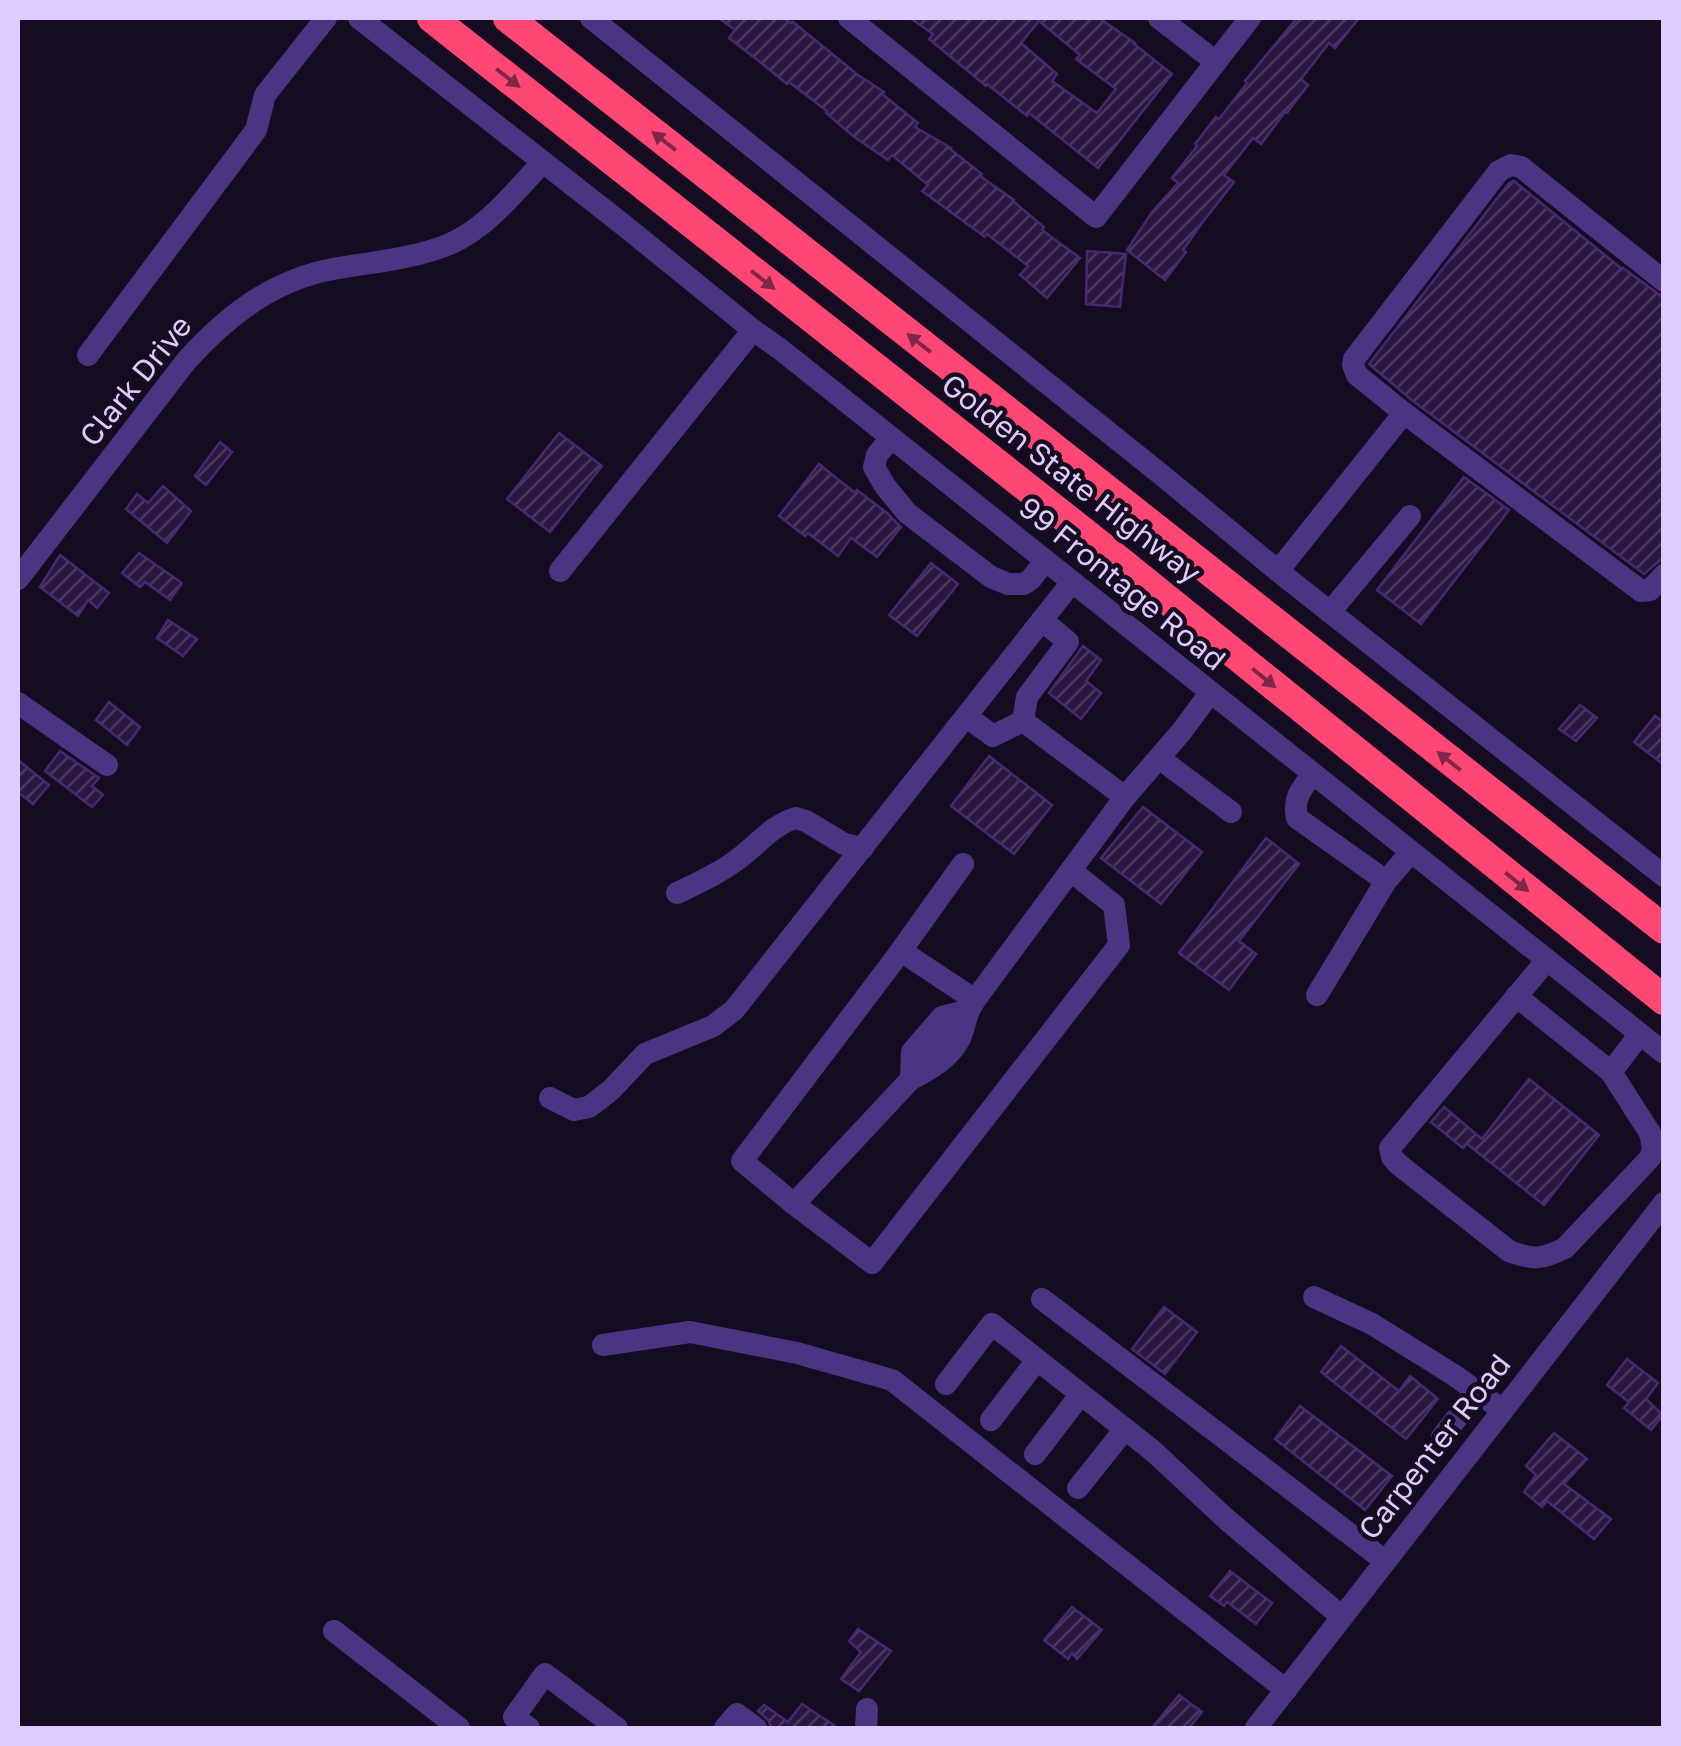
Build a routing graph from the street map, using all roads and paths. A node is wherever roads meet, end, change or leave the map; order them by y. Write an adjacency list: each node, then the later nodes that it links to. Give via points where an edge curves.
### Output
1 (326, 18): 13 (street, via 264,95 256,130)
2 (359, 18): 10 (street, 99 Frontage Road)
3 (432, 18): 46 (highway, Golden State Highway, one-way to 46)
4 (508, 18): 41 (highway, Golden State Highway, one-way to 4)
5 (590, 18): 19 (street)
6 (849, 18): 9 (street, via 1096,216)
7 (1159, 18): 9 (street)
8 (1250, 18): 9 (street)
9 (1216, 62)
10 (544, 162): 12 (street, 99 Frontage Road); 21 (street, Clark Drive, via 454,242 307,275 248,303 187,360)
11 (1664, 281): 14 (street, via 1521,166 1499,170 1354,360 1357,375)
12 (753, 330): 15 (street, 99 Frontage Road); 18 (street)
13 (88, 355)
14 (1404, 413): 19 (street); 20 (street, via 1641,592)
15 (891, 438): 17 (street, 99 Frontage Road); 17 (street, via 874,467 908,512 1008,584 1024,584)
16 (1410, 516): 23 (street)
17 (1045, 560): 22 (street, 99 Frontage Road)
18 (560, 571)
19 (1278, 571): 23 (street)
20 (1664, 575)
21 (18, 579)
22 (1072, 582): 24 (street); 25 (street, 99 Frontage Road)
23 (1330, 612): 38 (street)
24 (1042, 620): 27 (street); 28 (street, via 1068,642 1026,697)
25 (1210, 693): 29 (street); 31 (street, 99 Frontage Road)
26 (18, 703): 30 (street)
27 (967, 716): 28 (street, via 993,736); 34 (street)
28 (1023, 721): 32 (street)
29 (1159, 758): 32 (street); 33 (street)
30 (107, 766)
31 (1314, 774): 35 (street, 99 Frontage Road); 39 (street, via 1298,793 1297,818)
32 (1125, 798): 37 (street)
33 (1231, 812)
34 (863, 848): 40 (street, via 796,818); 52 (street, via 734,1010 646,1054 589,1106 574,1110)
35 (1411, 852): 39 (street); 43 (street, 99 Frontage Road)
36 (962, 864): 42 (street)
37 (1071, 871): 47 (street); 54 (street, via 1114,905 1119,946 872,1263)
38 (1662, 871)
39 (1386, 881): 44 (street)
40 (677, 893)
41 (1664, 929)
42 (900, 952): 47 (street); 54 (street, via 742,1161)
43 (1547, 960): 45 (street); 48 (street, 99 Frontage Road)
44 (1317, 995)
45 (1516, 996): 50 (street); 50 (street, via 1390,1148 1398,1164 1508,1251 1530,1259 1564,1248 1650,1158 1650,1133)
46 (1664, 1000)
47 (970, 1006): 51 (street, via 960,1038 937,1066); 51 (street, via 942,1017 912,1052)
48 (1640, 1034): 49 (street, 99 Frontage Road); 50 (street)
49 (1664, 1053)
50 (1611, 1072)
51 (911, 1079): 54 (street)
52 (550, 1098)
53 (1664, 1203): 62 (street, Carpenter Road)
54 (794, 1204)
55 (1314, 1298): 60 (street, via 1372,1324)
56 (1042, 1299): 68 (street)
57 (603, 1345): 71 (street, via 690,1332 892,1380)
58 (1038, 1360): 59 (street, via 992,1324); 61 (street); 63 (street)
59 (946, 1384)
60 (1476, 1392): 62 (street); 65 (street)
61 (1081, 1394): 64 (street); 66 (street)
62 (1502, 1410): 68 (street, Carpenter Road)
63 (991, 1420)
64 (1125, 1428): 67 (street); 69 (street)
65 (1442, 1437)
66 (1036, 1454)
67 (1078, 1488)
68 (1385, 1561): 69 (street, Carpenter Road)
69 (1342, 1617): 71 (street, Carpenter Road)
70 (334, 1631): 72 (street)
71 (1286, 1690): 77 (street, Carpenter Road)
72 (459, 1728)
73 (529, 1728): 74 (street, via 514,1717 546,1674)
74 (617, 1728)
75 (725, 1728): 76 (street, via 737,1714)
76 (756, 1728)
77 (1256, 1728)

